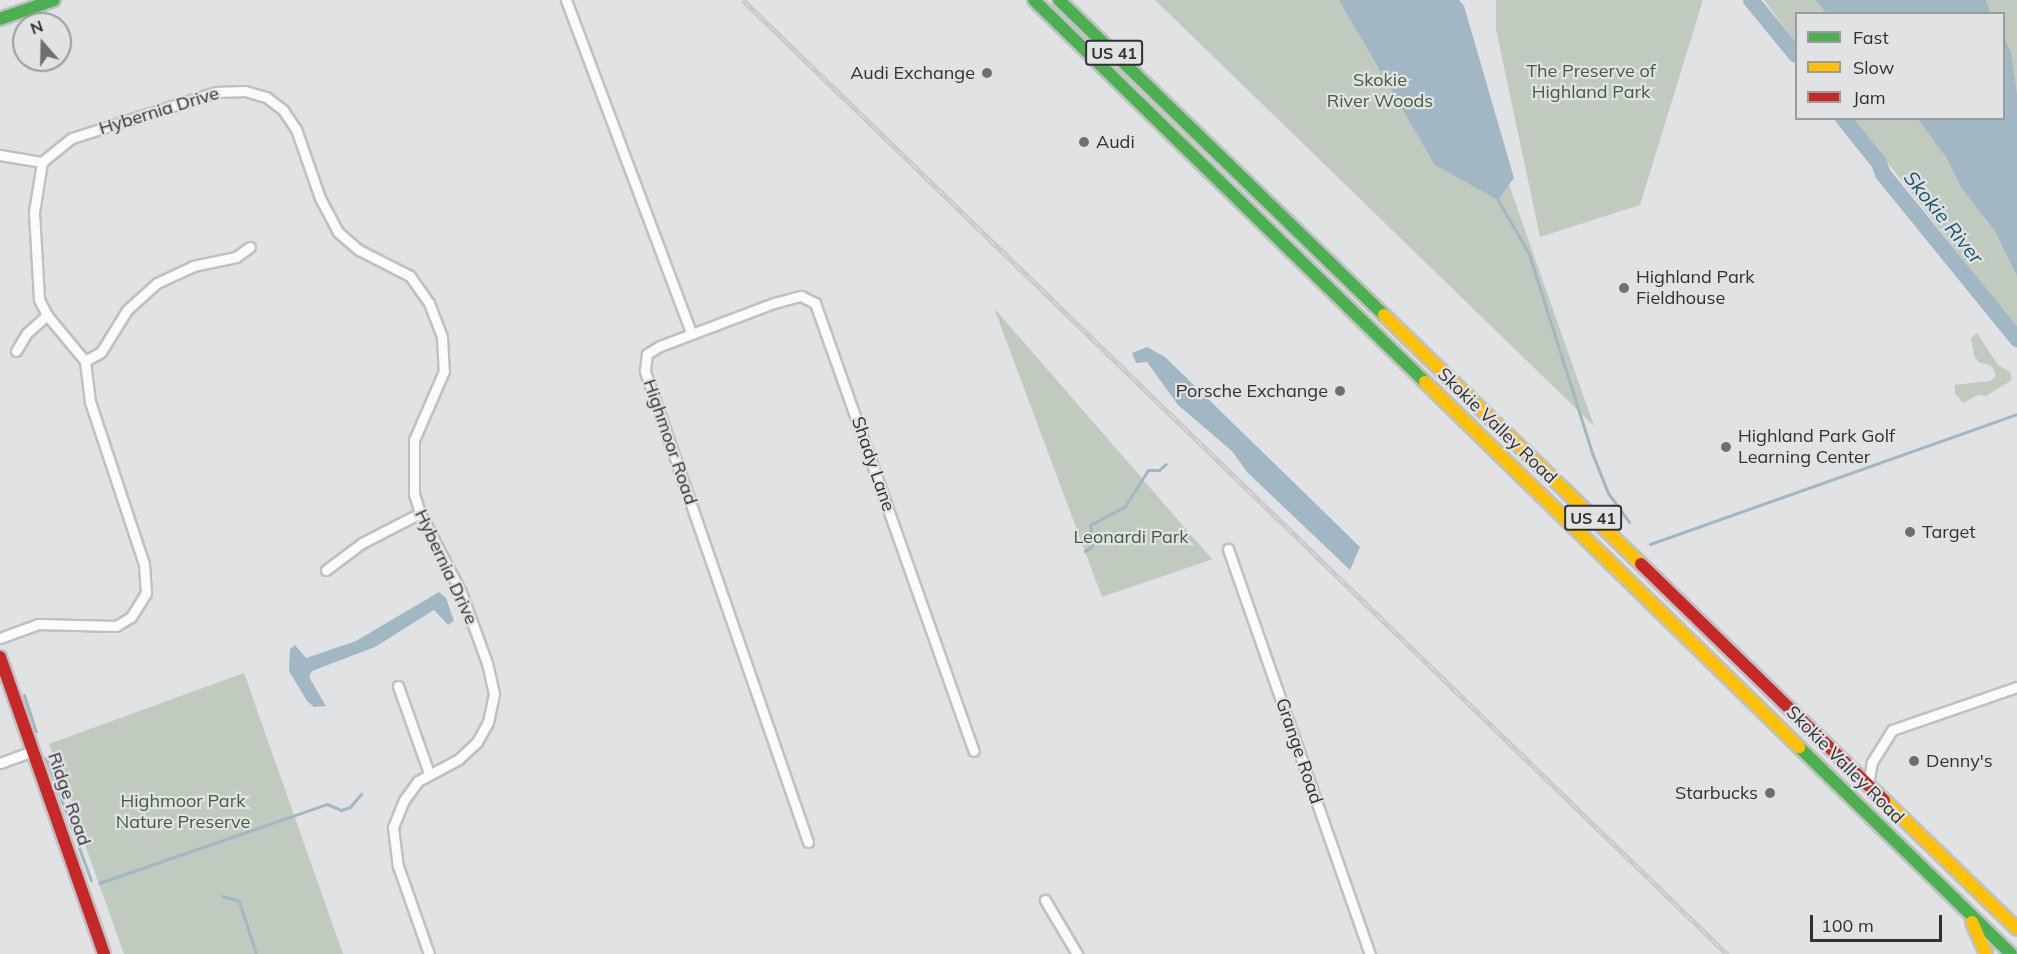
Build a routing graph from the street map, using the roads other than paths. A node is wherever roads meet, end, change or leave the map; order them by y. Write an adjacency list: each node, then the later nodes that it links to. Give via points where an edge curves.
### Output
1 (54, 0): 6 (main road)
2 (566, 0): 12 (street)
3 (1034, 0): 29 (main road, Skokie Valley Road / US 41)
4 (1059, 0): 7 (main road, Skokie Valley Road / US 41)
5 (1074, 0): 7 (main road)
6 (0, 19)
7 (1168, 106): 26 (main road, Skokie Valley Road / US 41)
8 (0, 155): 9 (street)
9 (42, 162): 11 (street, via 35,190 36,284); 15 (street, Hybernia Drive, via 62,144 106,127 233,90 266,97 290,119 320,198 338,232 359,250 388,261 410,276 429,303 442,337 444,371 414,440 412,473)
10 (250, 247): 14 (street, via 236,257 193,266 157,283 128,310 101,352)
11 (47, 315): 13 (street, via 27,333); 14 (street)
12 (690, 333): 23 (street, Shady Lane, via 801,296 815,303); 27 (street, Highmoor Road, via 647,354 645,370)
13 (16, 351)
14 (85, 361): 18 (street, via 90,402 144,564 146,593 130,617 116,626 38,624)
15 (420, 513): 17 (street, via 362,543); 25 (street, Hybernia Drive, via 455,576 491,677 492,711 484,732 468,752)
16 (1228, 549): 34 (street, Grange Road)
17 (326, 570)
18 (0, 638)
19 (0, 657): 22 (main road, Ridge Road)
20 (398, 686): 25 (street)
21 (2017, 687): 26 (street, via 1892,730 1872,762)
22 (33, 751): 24 (street); 31 (main road, Ridge Road)
23 (974, 751)
24 (0, 763)
25 (429, 773): 32 (street, Hybernia Drive, via 404,800 393,839 398,866)
26 (1868, 784): 30 (main road, Skokie Valley Road / US 41)
27 (808, 842)
28 (1045, 900): 33 (street)
29 (1966, 910): 35 (main road); 36 (main road, Skokie Valley Road / US 41)
30 (2017, 929)
31 (104, 954)
32 (429, 954)
33 (1077, 954)
34 (1370, 954)
35 (1986, 954)
36 (2011, 954)

